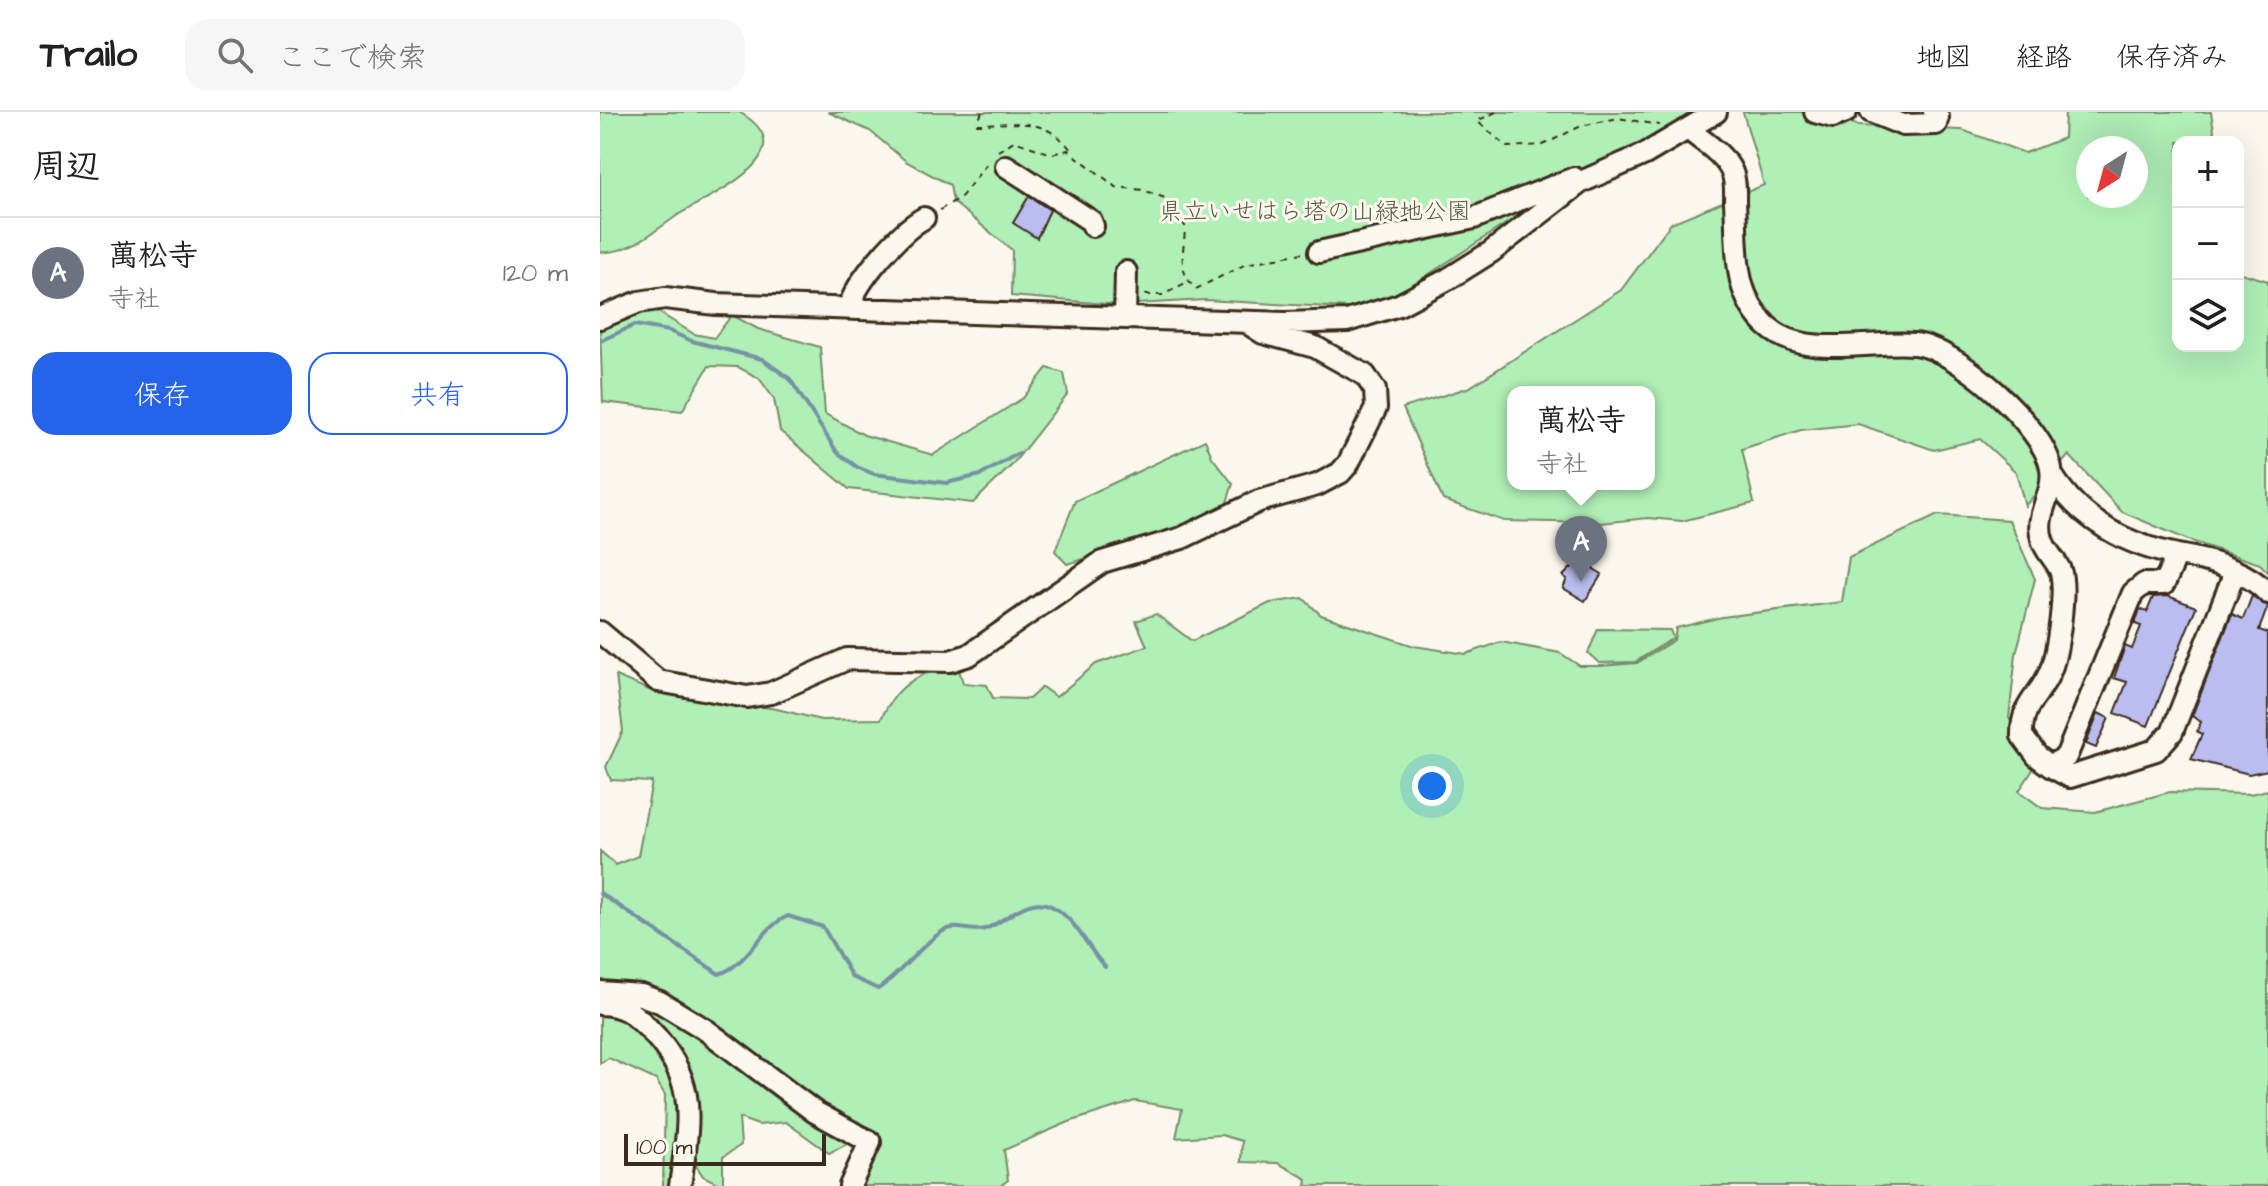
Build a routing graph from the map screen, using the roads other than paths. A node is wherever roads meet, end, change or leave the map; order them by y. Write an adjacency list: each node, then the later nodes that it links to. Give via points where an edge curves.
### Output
1 (1716, 112): 6 (street)
2 (1815, 112): 3 (street, via 1833,117)
3 (1846, 112)
4 (1871, 112): 5 (street, via 1912,126 1936,124)
5 (1934, 112)
6 (1689, 130): 8 (street); 17 (street, via 1731,170 1738,275 1753,312 1770,329 1791,340 1821,345 1934,346 2016,409)
7 (1006, 166): 10 (street)
8 (1581, 182): 11 (street, via 1572,177 1474,218); 16 (street, via 1491,252 1399,305 1347,321)
9 (924, 218): 13 (street, via 853,293)
10 (1093, 226)
11 (1319, 252)
12 (1126, 272): 14 (street)
13 (849, 308): 14 (street); 15 (street, via 665,298)
14 (1125, 317): 16 (street)
15 (600, 318)
16 (1246, 320): 21 (street, via 1257,331 1315,347 1365,375 1375,390 1376,408 1348,464 1317,485 1259,501 1182,538 1102,562 969,655 950,661 847,659 771,693 747,697 658,681)
17 (2052, 475): 18 (street, via 2067,500 2111,534); 22 (street, via 2038,518 2042,539 2060,570 2062,596 2052,666 2025,708 2022,736 2037,756)
18 (2177, 555): 19 (street); 22 (street, via 2164,584 2144,584 2133,593)
19 (2235, 572): 20 (street); 22 (street, via 2172,732 2156,750 2070,777)
20 (2268, 593)
21 (600, 632)
22 (2058, 762)
23 (600, 992): 26 (street, via 660,1002 815,1112 870,1142)
24 (600, 1004): 25 (street, via 618,1005 634,1014 672,1055 685,1081 690,1110)
25 (680, 1186)
26 (850, 1186)

